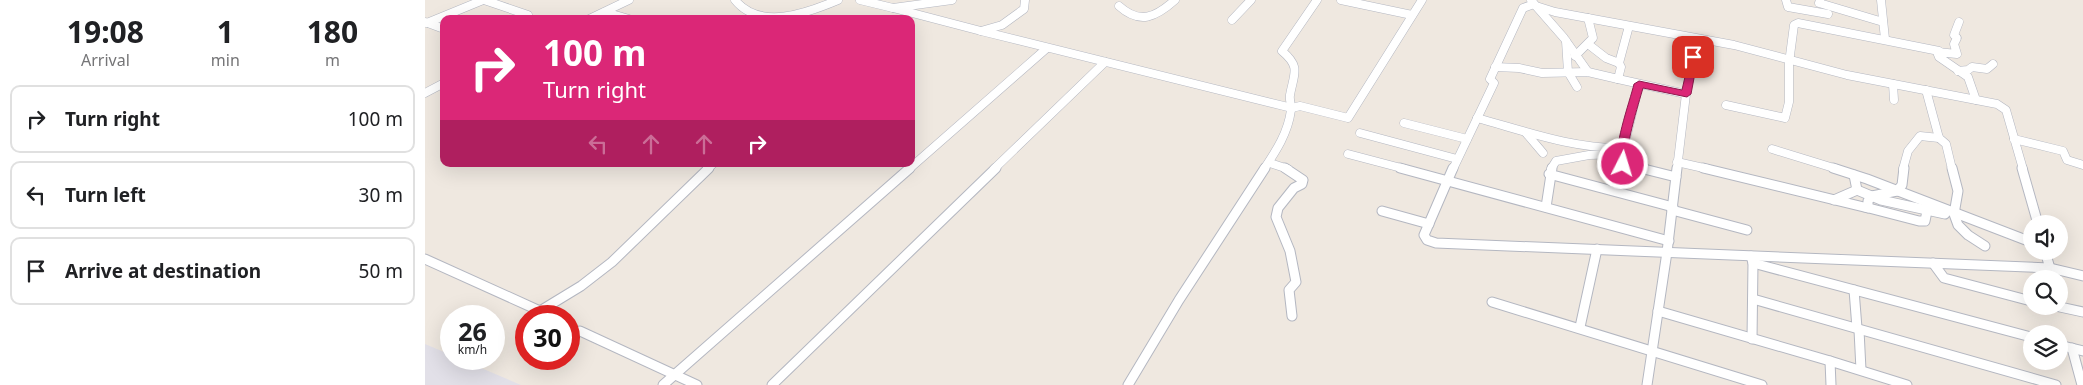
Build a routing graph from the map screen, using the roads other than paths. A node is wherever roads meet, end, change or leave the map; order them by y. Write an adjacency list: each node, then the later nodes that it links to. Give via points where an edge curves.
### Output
1 (483, 0): 23 (street); 24 (street)
2 (629, 0): 19 (street)
3 (735, 0): 27 (street, via 743,10)
4 (838, 0): 28 (street)
5 (859, 0): 18 (street)
6 (951, 0): 18 (street)
7 (1025, 0): 38 (street, via 1017,16 1002,25)
8 (1175, 0): 17 (street, via 1157,15 1149,17 1127,13)
9 (1251, 0): 32 (street)
10 (1317, 0): 65 (street, via 1282,51 1295,66 1289,99)
11 (1341, 0): 29 (street)
12 (1422, 0): 29 (street)
13 (1786, 0): 22 (street, via 1788,7)
14 (1820, 0): 34 (street)
15 (1881, 0): 34 (street)
16 (1534, 3): 20 (street, via 1523,8); 21 (street); 31 (street)
17 (1119, 6)
18 (893, 8): 38 (street)
19 (605, 12): 25 (street); 26 (street)
20 (1521, 13): 21 (street); 50 (street)
21 (1542, 13): 41 (street)
22 (1828, 14)
23 (444, 15)
24 (528, 15)
25 (598, 15)
26 (615, 15)
27 (755, 15)
28 (800, 15)
29 (1412, 15): 65 (street, via 1348,118 1301,106)
30 (440, 17): 33 (street)
31 (1588, 18): 36 (street); 42 (street, via 1593,28 1593,38)
32 (1232, 20)
33 (426, 22): 37 (street)
34 (1883, 22): 40 (street)
35 (1959, 22): 44 (street, via 1954,35 1957,54)
36 (1629, 26): 39 (street); 48 (street)
37 (440, 27)
38 (981, 31): 43 (street)
39 (1696, 39): 46 (street, via 1776,55 1778,60); 61 (street)
40 (1885, 39): 44 (street); 46 (street, via 1798,23 1794,25)
41 (1565, 41): 45 (street); 52 (street)
42 (1588, 44): 45 (street); 48 (street, via 1606,58)
43 (1047, 48): 47 (street); 80 (street)
44 (1939, 51): 51 (street, via 1939,57)
45 (1575, 56): 53 (street)
46 (1790, 61): 56 (street); 64 (street, via 1789,102 1785,118)
47 (1105, 62): 65 (street); 135 (street)
48 (1619, 63): 54 (street)
49 (1993, 64): 51 (street, via 1987,69 1972,67)
50 (1495, 67): 52 (street, via 1542,73); 66 (street, via 1489,79 1494,83)
51 (1957, 71): 63 (street, via 1969,77)
52 (1568, 72): 53 (street); 58 (street)
53 (1588, 72): 54 (street)
54 (1618, 79): 55 (street)
55 (1639, 84): 61 (street); 74 (street)
56 (1893, 84): 59 (street); 62 (street)
57 (440, 85): 60 (street)
58 (1577, 87)
59 (1926, 90): 63 (street); 70 (street)
60 (425, 93)
61 (1687, 94): 78 (street)
62 (1894, 100)
63 (1976, 100): 72 (street, via 1997,104 2006,110)
64 (1726, 105)
65 (1292, 108): 79 (street, via 1283,140)
66 (1477, 118): 68 (street); 71 (street)
67 (1404, 122): 71 (street)
68 (1524, 131): 74 (street); 75 (street)
69 (1360, 133): 77 (street)
70 (1939, 138): 89 (street, via 1919,136 1908,151 1902,185); 97 (street, via 1946,144 1958,191)
71 (1467, 139): 77 (street)
72 (2014, 139): 81 (street, via 2063,151 2067,160); 98 (street)
73 (1772, 149): 85 (street)
74 (1622, 151): 84 (street, via 1556,162); 86 (street, via 1623,164)
75 (1543, 153)
76 (1348, 154): 87 (street)
77 (1457, 159): 87 (street)
78 (1677, 162): 86 (street); 91 (street)
79 (1269, 163): 119 (street, via 1287,169 1303,180 1278,208 1276,217 1290,251 1296,282 1289,290); 136 (street, via 1179,300)
80 (915, 164)
81 (2083, 165)
82 (710, 167): 106 (street, via 612,262 540,312)
83 (912, 167): 131 (street)
84 (1549, 174): 92 (street, via 1549,196); 94 (street)
85 (1854, 175): 88 (street); 89 (street)
86 (1676, 177): 94 (street)
87 (1447, 180): 92 (street); 99 (street)
88 (1857, 190): 90 (street); 91 (street)
89 (1897, 190): 90 (street); 97 (street)
90 (1872, 196): 93 (street, via 1868,208); 96 (street)
91 (1834, 200): 93 (street)
92 (1545, 207): 102 (street)
93 (1865, 207): 96 (street, via 1919,221 1925,221)
94 (1672, 209): 100 (street); 102 (street)
95 (1382, 211): 99 (street)
96 (1927, 211): 97 (street)
97 (1954, 214): 101 (street); 103 (street, via 1958,225)
98 (2035, 215)
99 (1429, 224): 104 (street, via 1424,235 1436,243)
100 (1747, 230)
101 (2023, 239)
102 (1669, 241): 105 (street)
103 (1985, 246)
104 (1597, 249): 105 (street); 120 (street)
105 (1667, 252): 107 (street); 117 (street)
106 (425, 259)
107 (1752, 259): 109 (street); 112 (street); 113 (street)
108 (2048, 260): 110 (street)
109 (1933, 263): 110 (street); 114 (street, via 1944,278)
110 (2050, 268): 111 (street)
111 (2083, 276)
112 (1854, 290): 121 (street); 123 (street)
113 (1753, 299): 121 (street); 124 (street)
114 (2023, 299)
115 (1492, 302): 120 (street)
116 (2068, 308): 118 (street)
117 (1658, 311): 124 (street); 127 (street)
118 (2083, 312)
119 (1292, 316)
120 (1580, 327): 127 (street)
121 (1858, 329): 130 (street); 140 (street)
122 (580, 331): 131 (street)
123 (2023, 335)
124 (1752, 340): 129 (street)
125 (2068, 347): 126 (street)
126 (2071, 348): 128 (street); 141 (street)
127 (1652, 351): 137 (street); 138 (street)
128 (2083, 351)
129 (1830, 361): 130 (street); 139 (street)
130 (1861, 370): 132 (street)
131 (675, 375): 133 (street); 134 (street)
132 (1902, 384)
133 (663, 385)
134 (697, 385)
135 (772, 385)
136 (1128, 385)
137 (1647, 385)
138 (1762, 385)
139 (1831, 385)
140 (2056, 385)
141 (2082, 385)

